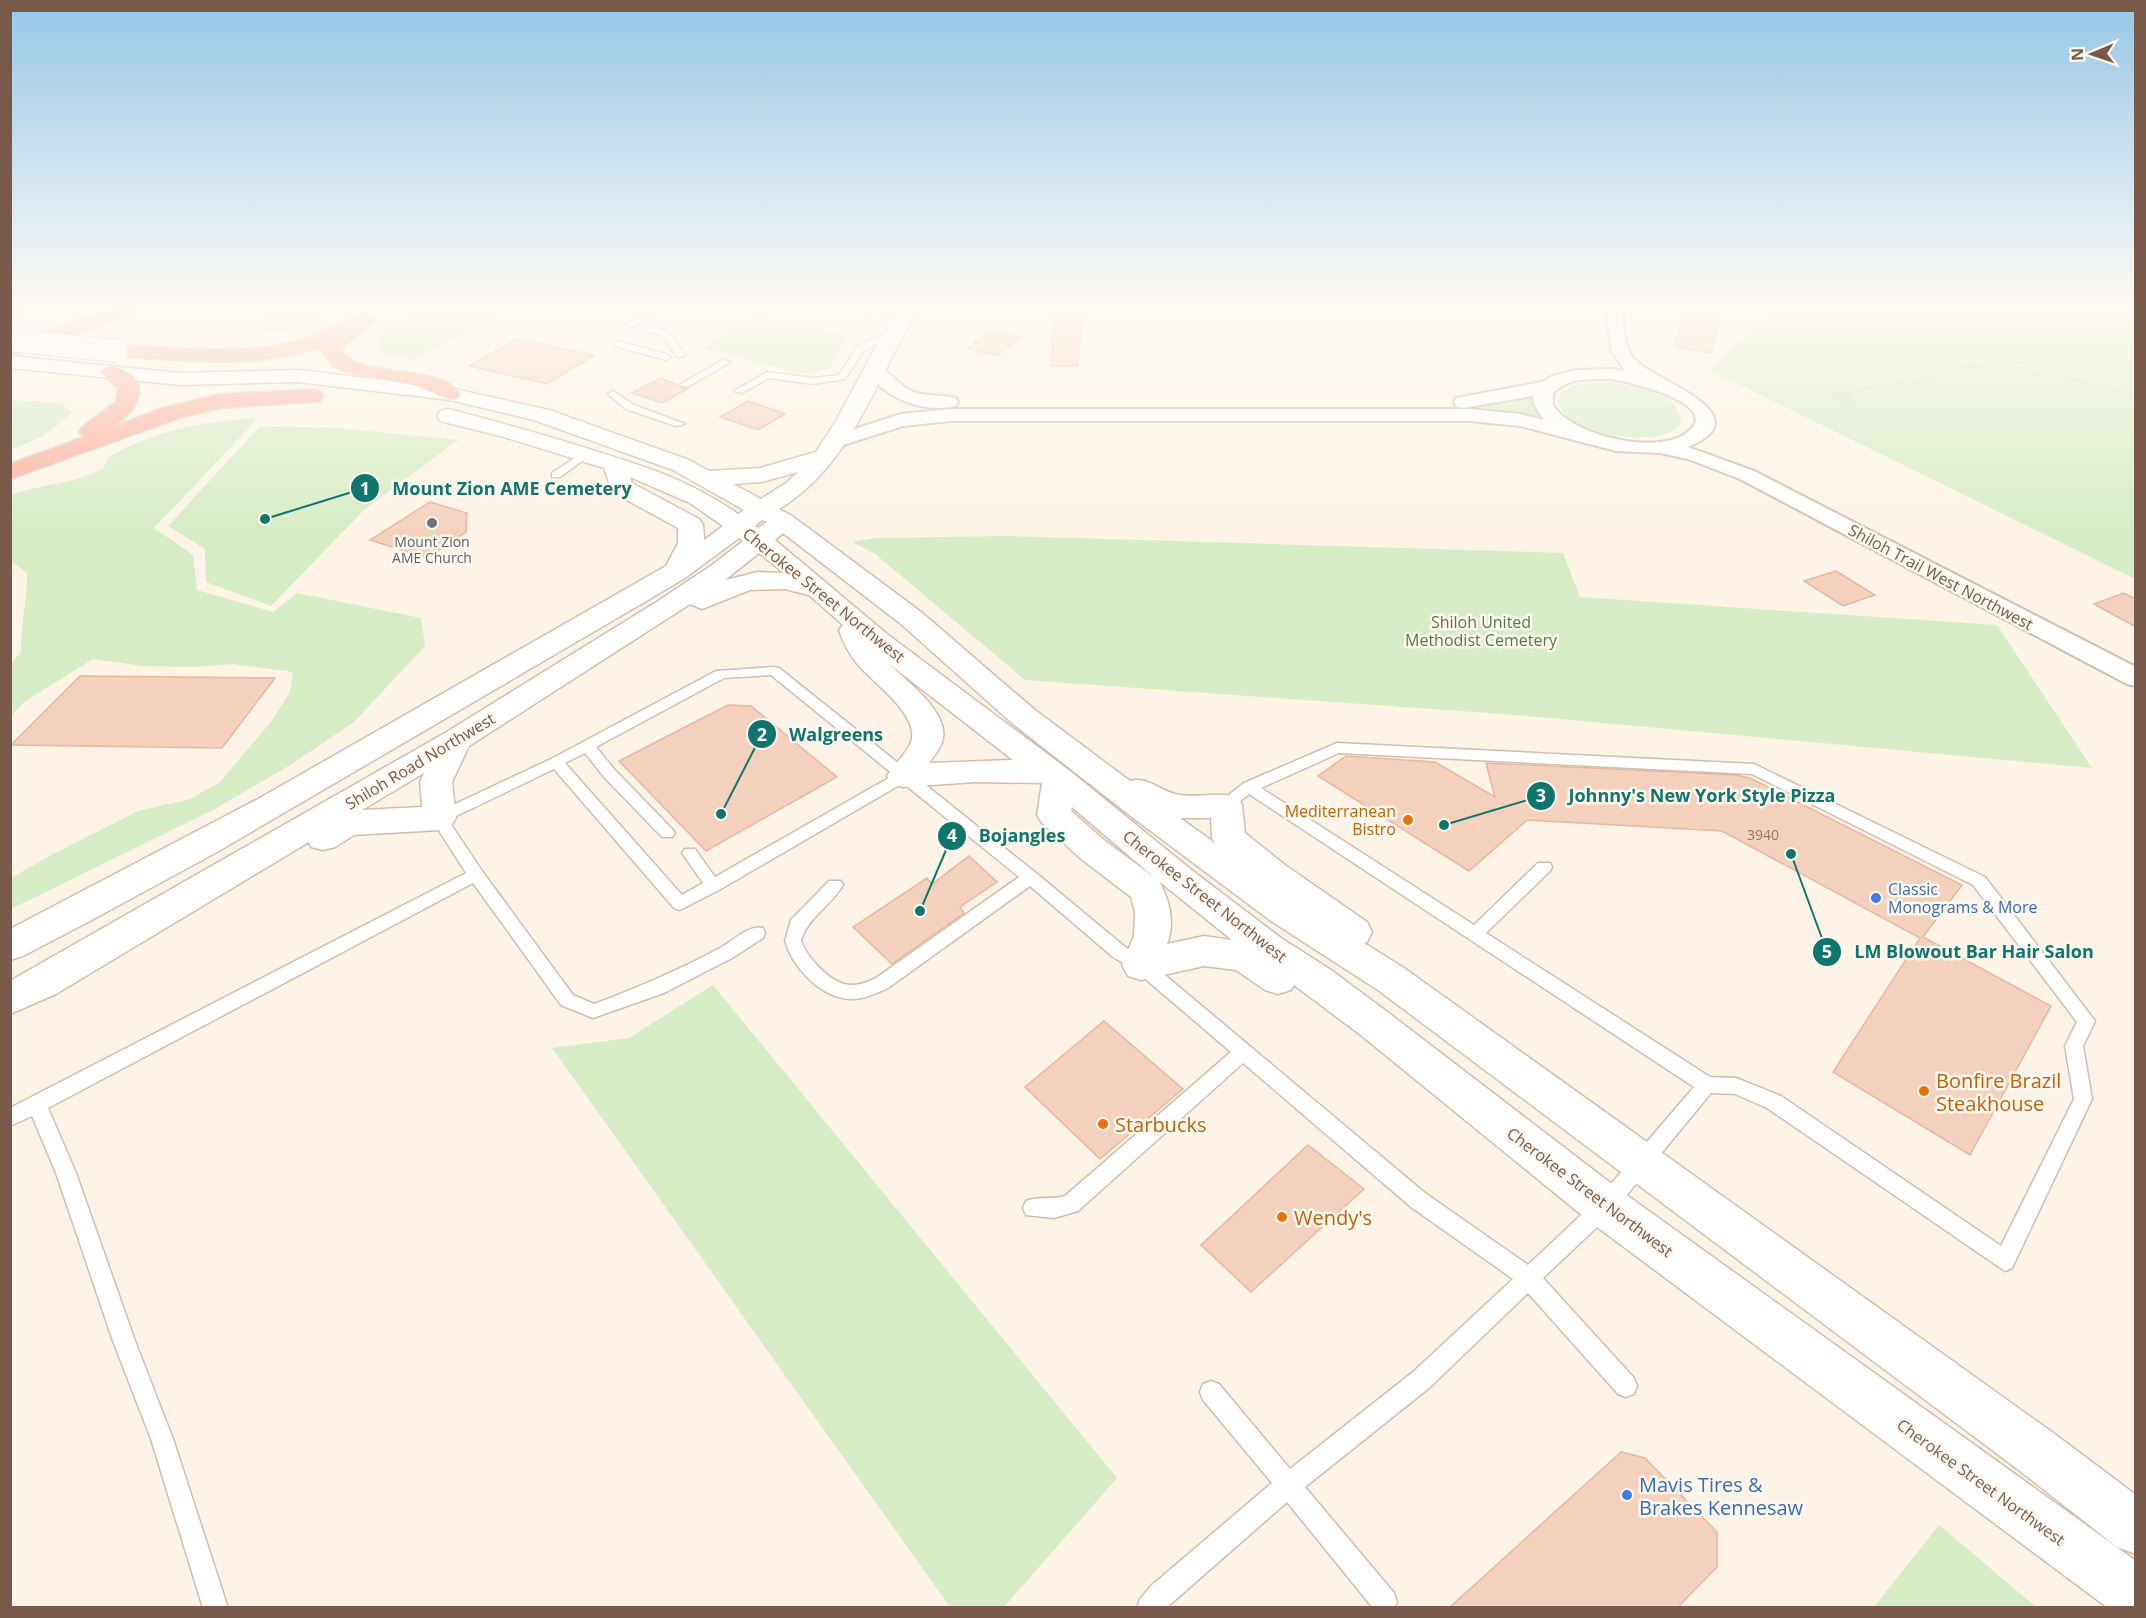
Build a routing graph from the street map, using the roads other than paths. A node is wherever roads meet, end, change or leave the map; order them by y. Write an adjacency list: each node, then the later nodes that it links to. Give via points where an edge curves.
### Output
1 (127, 383): 27 (highway, via 128,401 114,417 82,437)
2 (265, 383): 18 (main road, Cherokee Street Northwest)
3 (354, 383): 16 (main road, Cherokee Street Northwest)
4 (431, 383): 16 (highway)
5 (683, 383): 12 (lane)
6 (754, 383): 15 (lane)
7 (867, 383): 25 (main road, Shiloh Road Northwest)
8 (885, 383): 13 (street, via 903,395 948,402 1435,403 1491,399)
9 (1556, 383): 13 (street)
10 (1649, 383): 14 (street)
11 (1658, 383): 14 (street)
12 (679, 384)
13 (1547, 387): 23 (street, via 1542,401 1545,409 1554,420)
14 (1668, 388): 22 (street, via 1689,400 1702,414 1705,423)
15 (740, 391)
16 (450, 394): 32 (main road, Cherokee Street Northwest, via 581,427 681,465)
17 (613, 394): 20 (lane)
18 (312, 396): 26 (main road, Cherokee Street Northwest, via 439,414); 29 (highway, via 220,401 180,411)
19 (651, 399): 20 (lane)
20 (634, 408): 21 (lane)
21 (680, 424)
22 (1701, 431): 24 (street, via 1679,444); 31 (street, Shiloh Trail West Northwest, via 1713,448)
23 (1578, 433): 24 (street, via 1613,444); 25 (street, via 1520,420 1469,415 951,415 901,420)
24 (1660, 447): 31 (street, Shiloh Trail West Northwest, via 1694,454)
25 (829, 450): 32 (main road, via 762,475); 33 (main road, Shiloh Road Northwest)
26 (585, 454): 28 (main road, Cherokee Street Northwest); 30 (lane)
27 (10, 465)
28 (614, 465): 34 (main road, Cherokee Street Northwest, via 652,476 699,498); 35 (main road, via 621,487 690,524 692,546)
29 (10, 472)
30 (556, 475)
31 (1747, 475): 39 (street, Shiloh Trail West Northwest)
32 (702, 478): 33 (main road, Cherokee Street Northwest)
33 (772, 515): 34 (main road, Shiloh Road Northwest); 43 (main road, Cherokee Street Northwest, via 911,618 1024,717)
34 (749, 533): 35 (main road, Shiloh Road Northwest); 36 (main road, Cherokee Street Northwest); 38 (main road, Shiloh Road Northwest, via 721,571)
35 (677, 571): 56 (main road, Shiloh Road Northwest, via 303,789)
36 (819, 590): 37 (main road, Cherokee Street Northwest); 38 (main road, via 788,580 734,585 651,629)
37 (851, 616): 43 (main road, Cherokee Street Northwest, via 877,639); 44 (main road, via 854,639 878,672 922,713 928,727 928,737)
38 (617, 640): 40 (main road, Shiloh Road Northwest)
39 (2136, 678)
40 (456, 740): 46 (main road, via 436,782); 57 (main road, Shiloh Road Northwest)
41 (587, 745): 42 (lane); 44 (lane, via 721,674 774,671); 47 (lane)
42 (556, 762): 46 (lane); 53 (lane, via 680,904)
43 (1056, 765): 44 (main road); 45 (main road, via 1159,802 1190,809); 58 (main road, via 1054,815 1146,890 1153,912 1152,936); 59 (main road, Cherokee Street Northwest, via 1148,812 1284,911); 60 (main road, Cherokee Street Northwest, via 1177,877 1268,948)
44 (903, 776): 51 (lane); 53 (lane)
45 (1238, 796): 55 (lane); 59 (main road, via 1229,838 1385,954); 63 (lane, via 1337,748 1754,769 1979,881 2086,1021 2074,1046 2083,1099 2005,1261 1774,1102 1736,1086)
46 (439, 818): 50 (lane); 57 (main road, via 347,823 149,941)
47 (667, 833)
48 (690, 853): 53 (lane)
49 (1544, 867): 55 (lane)
50 (476, 875): 54 (lane, via 567,1000 593,1011 658,988); 64 (lane)
51 (1030, 877): 52 (lane, via 882,983 852,992 832,988 825,982 801,957 793,941 797,925); 58 (lane, via 1119,952)
52 (835, 885)
53 (713, 886)
54 (757, 933)
55 (1475, 934): 63 (lane)
56 (10, 946)
57 (99, 951): 61 (main road, Shiloh Road Northwest)
58 (1142, 965): 60 (main road, via 1204,951 1244,956 1278,980); 62 (lane)
59 (1391, 979): 66 (main road, Cherokee Street Northwest)
60 (1318, 981): 67 (main road, Cherokee Street Northwest)
61 (10, 999)
62 (1244, 1052): 68 (lane, via 1071,1204 1054,1209); 69 (lane, via 1418,1200)
63 (1707, 1085): 66 (lane)
64 (37, 1104): 65 (lane); 76 (lane, via 66,1173 162,1439)
65 (10, 1118)
66 (1643, 1162): 67 (lane); 73 (main road, Cherokee Street Northwest)
67 (1605, 1206): 69 (lane); 74 (main road, Cherokee Street Northwest)
68 (1033, 1208)
69 (1529, 1278): 70 (lane); 72 (lane, via 1421,1380)
70 (1626, 1386)
71 (1211, 1392): 72 (lane)
72 (1288, 1485): 75 (lane); 77 (lane, via 1161,1593)
73 (2136, 1528)
74 (2136, 1595)
75 (1385, 1602)
76 (216, 1608)
77 (1149, 1608)

